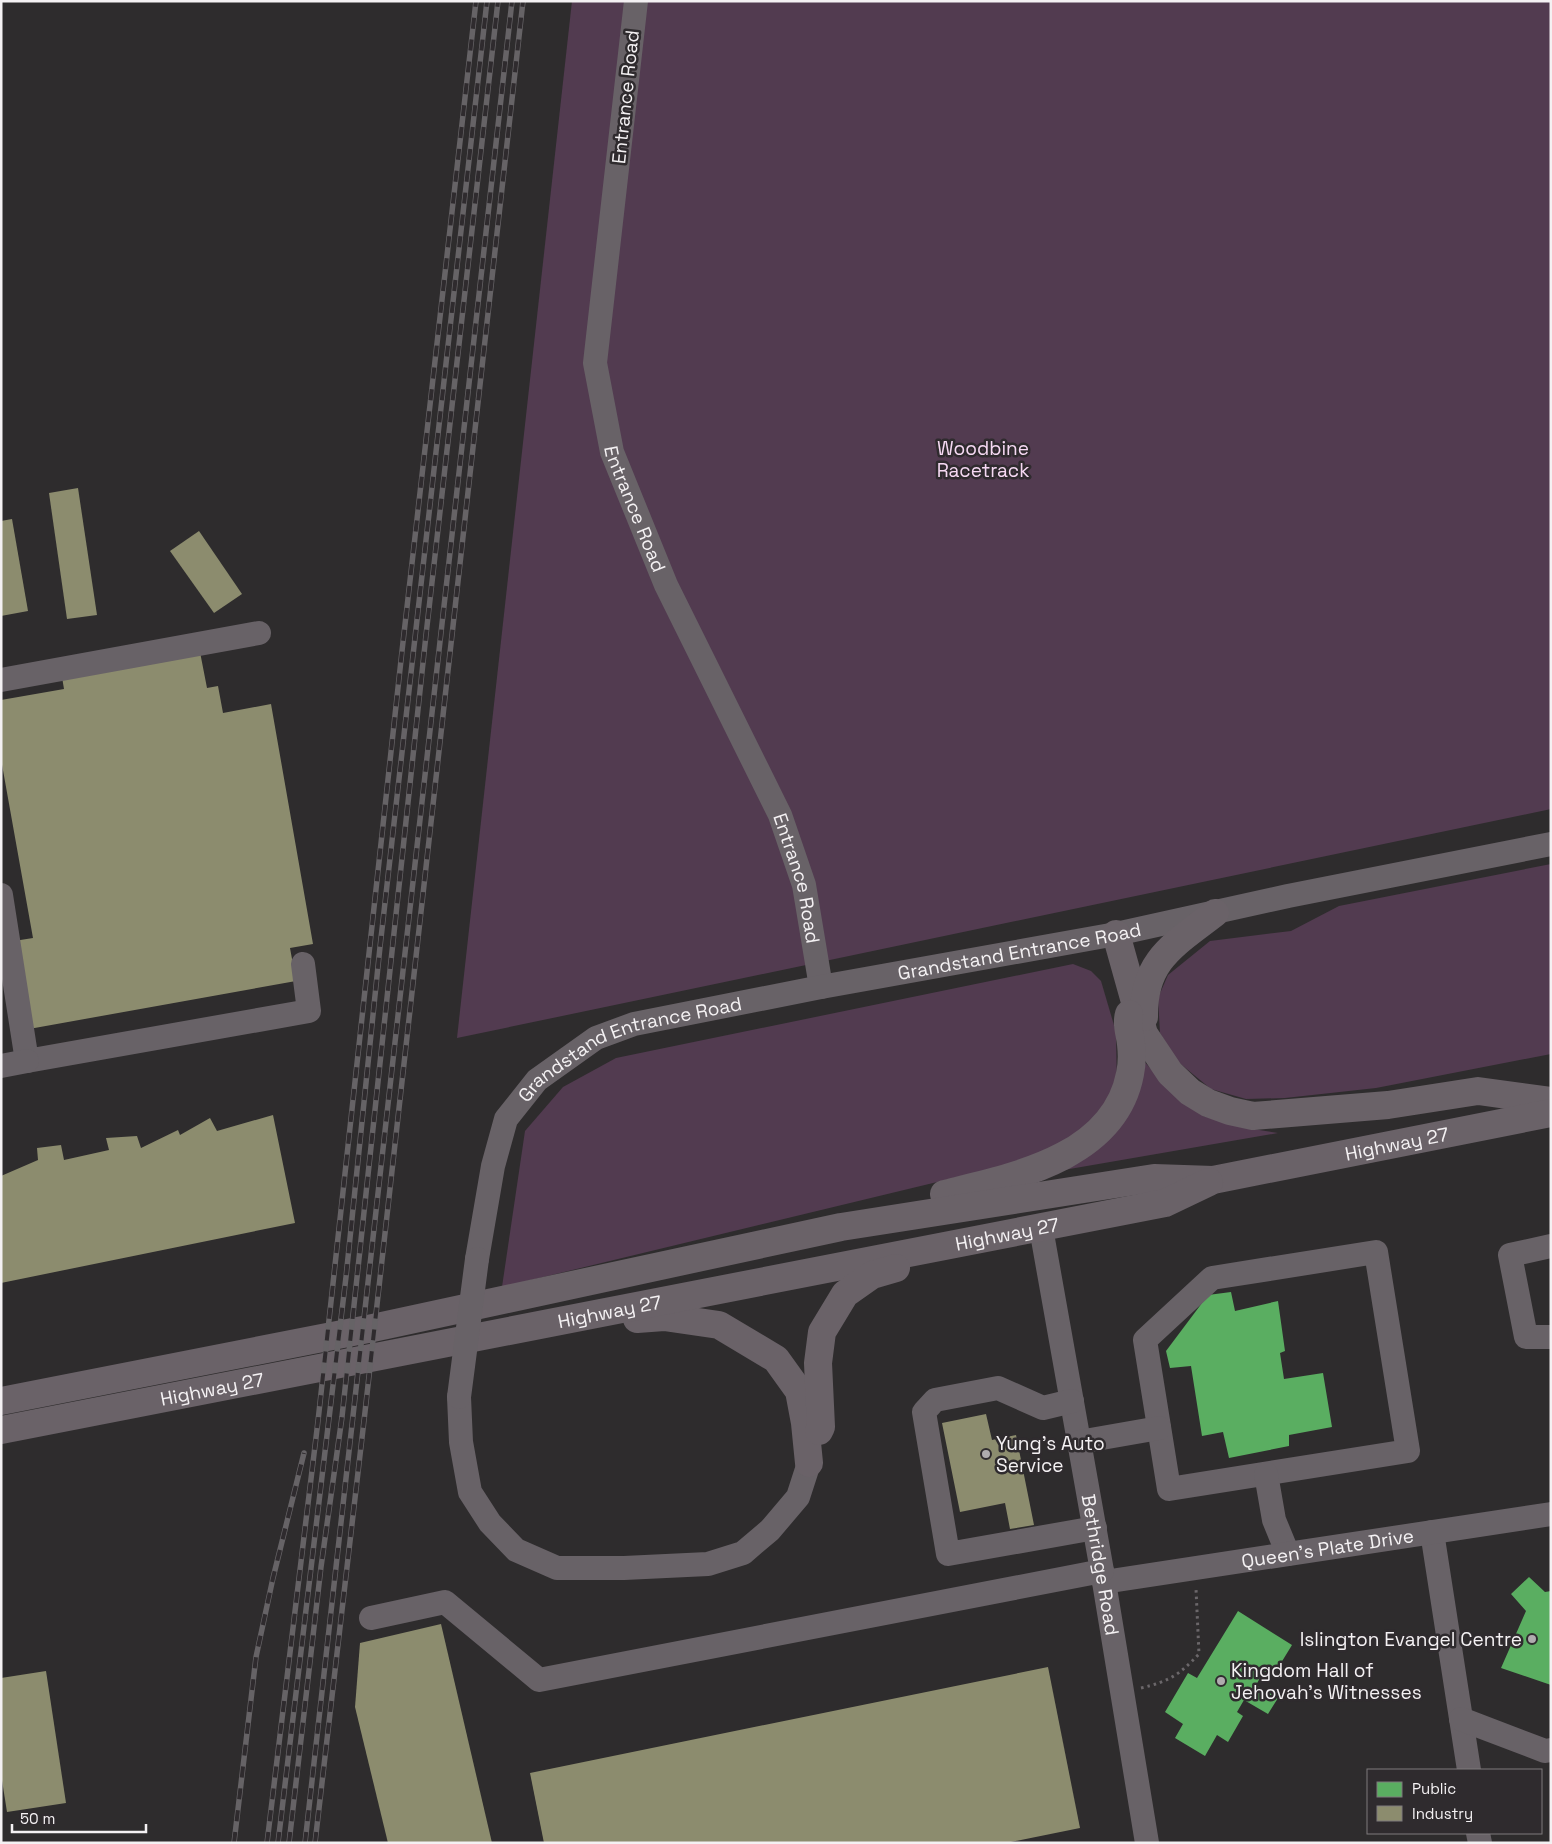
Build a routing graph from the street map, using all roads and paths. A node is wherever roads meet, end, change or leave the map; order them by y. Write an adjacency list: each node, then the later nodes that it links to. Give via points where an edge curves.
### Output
1 (636, 1): 9 (street, Entrance Road, via 595,362 598,380 612,452 666,585 780,815 804,885)
2 (259, 632): 3 (street)
3 (1, 680)
4 (1551, 844): 6 (street, Grandstand Entrance Road)
5 (1, 895): 12 (street)
6 (1215, 913): 7 (street, Grandstand Entrance Road); 11 (main road, via 1161,956 1151,971 1143,1003)
7 (1116, 934): 9 (street, Grandstand Entrance Road); 10 (main road)
8 (302, 964): 12 (street, via 309,1011)
9 (821, 988): 28 (street, Grandstand Entrance Road, bridge, via 634,1024 596,1038 537,1080 506,1119 493,1166 459,1397 461,1442 470,1492 490,1523 516,1550 557,1568 708,1564 743,1553 770,1530 798,1497)
10 (1134, 998): 11 (main road); 17 (main road, via 1127,1020 1132,1046 1125,1093 1099,1133 1069,1154 999,1181 908,1202)
11 (1144, 1034): 14 (main road, via 1170,1073 1190,1092 1208,1103 1253,1116 1388,1106 1478,1091)
12 (27, 1061): 13 (street)
13 (1, 1066)
14 (1551, 1101)
15 (1551, 1113): 16 (main road, Highway 27)
16 (1213, 1180): 17 (main road, Highway 27, via 1154,1178); 18 (main road, Highway 27, via 1165,1203)
17 (841, 1227): 23 (main road, Highway 27, via 368,1329)
18 (1041, 1228): 19 (main road, Highway 27); 24 (street, Bethridge Road)
19 (993, 1238): 21 (main road, Highway 27); 28 (main road, via 872,1275 845,1294 822,1332 818,1363 821,1427)
20 (1551, 1246): 22 (street, via 1510,1255 1526,1337)
21 (520, 1328): 26 (main road, Highway 27); 28 (main road, via 664,1317 720,1325 776,1359 799,1391)
22 (1551, 1337)
23 (1, 1401)
24 (1072, 1401): 27 (street, Bethridge Road); 31 (street, via 1043,1408 998,1388 935,1400 924,1412 948,1554)
25 (1159, 1428): 27 (street); 29 (street, via 1169,1489); 29 (street, via 1145,1340 1212,1278 1376,1252 1408,1451)
26 (1, 1430)
27 (1079, 1442): 31 (street, Bethridge Road)
28 (810, 1463)
29 (1266, 1474): 33 (street, via 1274,1520)
30 (1551, 1514): 32 (street, Queen's Plate Drive)
31 (1095, 1528): 35 (street, Bethridge Road)
32 (1432, 1532): 33 (street, Queen's Plate Drive); 38 (street)
33 (1288, 1554): 34 (street, Queen's Plate Drive)
34 (1194, 1568): 35 (street, Queen's Plate Drive); 37 (path, via 1199,1654 1182,1672 1161,1683)
35 (1103, 1576): 36 (street, Queen's Plate Drive, via 540,1680 445,1602); 37 (street, Bethridge Road)
36 (371, 1618)
37 (1122, 1693): 41 (street, Bethridge Road)
38 (1461, 1719): 39 (street, via 1545,1751); 40 (street)
39 (1551, 1750)
40 (1469, 1769)
41 (1147, 1843)

